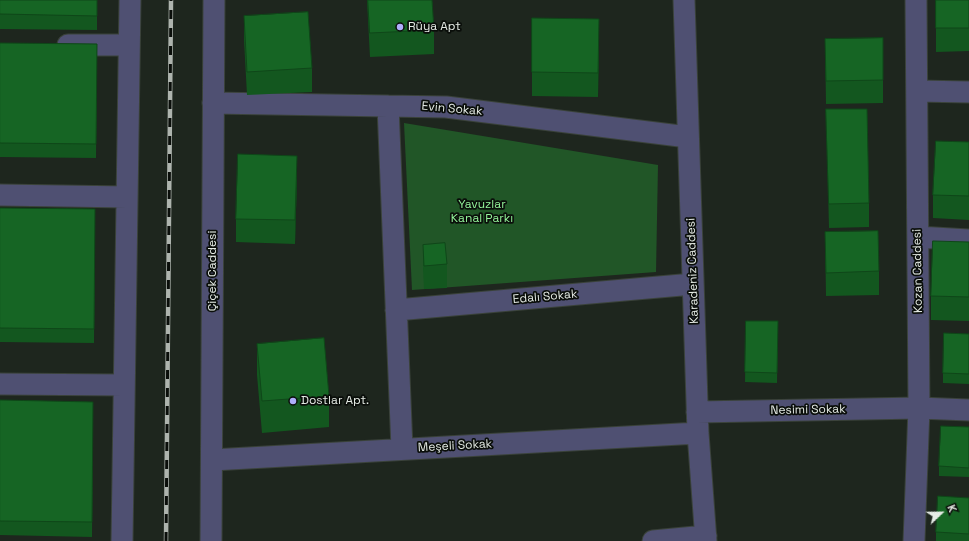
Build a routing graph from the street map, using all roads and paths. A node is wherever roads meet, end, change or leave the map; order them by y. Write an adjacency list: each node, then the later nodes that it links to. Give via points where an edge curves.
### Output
1 (130, 0): 6 (street)
2 (214, 0): 9 (street, Çiçek Caddesi)
3 (684, 0): 11 (street, Karadeniz Caddesi)
4 (916, 0): 7 (street, Kozan Caddesi)
5 (46, 45): 6 (street)
6 (129, 45): 13 (street)
7 (916, 91): 8 (street); 14 (street, Kozan Caddesi)
8 (969, 92)
9 (213, 102): 10 (street, Evin Sokak); 25 (street, Çiçek Caddesi)
10 (388, 106): 11 (street, Evin Sokak, via 446,107); 17 (street)
11 (688, 137): 16 (street, Karadeniz Caddesi)
12 (0, 195): 13 (street)
13 (127, 197): 19 (street)
14 (918, 237): 15 (street); 20 (street, Kozan Caddesi)
15 (969, 240)
16 (693, 284): 17 (street, Edalı Sokak); 22 (street, Karadeniz Caddesi)
17 (396, 310): 24 (street)
18 (0, 384): 19 (street)
19 (124, 385): 27 (street)
20 (919, 408): 21 (street, Nesimi Sokak); 22 (street, Nesimi Sokak); 30 (street, Kozan Caddesi)
21 (969, 410)
22 (697, 412): 23 (street, Karadeniz Caddesi)
23 (698, 433): 24 (street, Meşeli Sokak); 26 (street, Karadeniz Caddesi)
24 (402, 449): 25 (street, Meşeli Sokak)
25 (212, 460): 28 (street, Çiçek Caddesi)
26 (706, 539): 29 (street)
27 (122, 541)
28 (212, 541)
29 (653, 541)
30 (914, 541)

